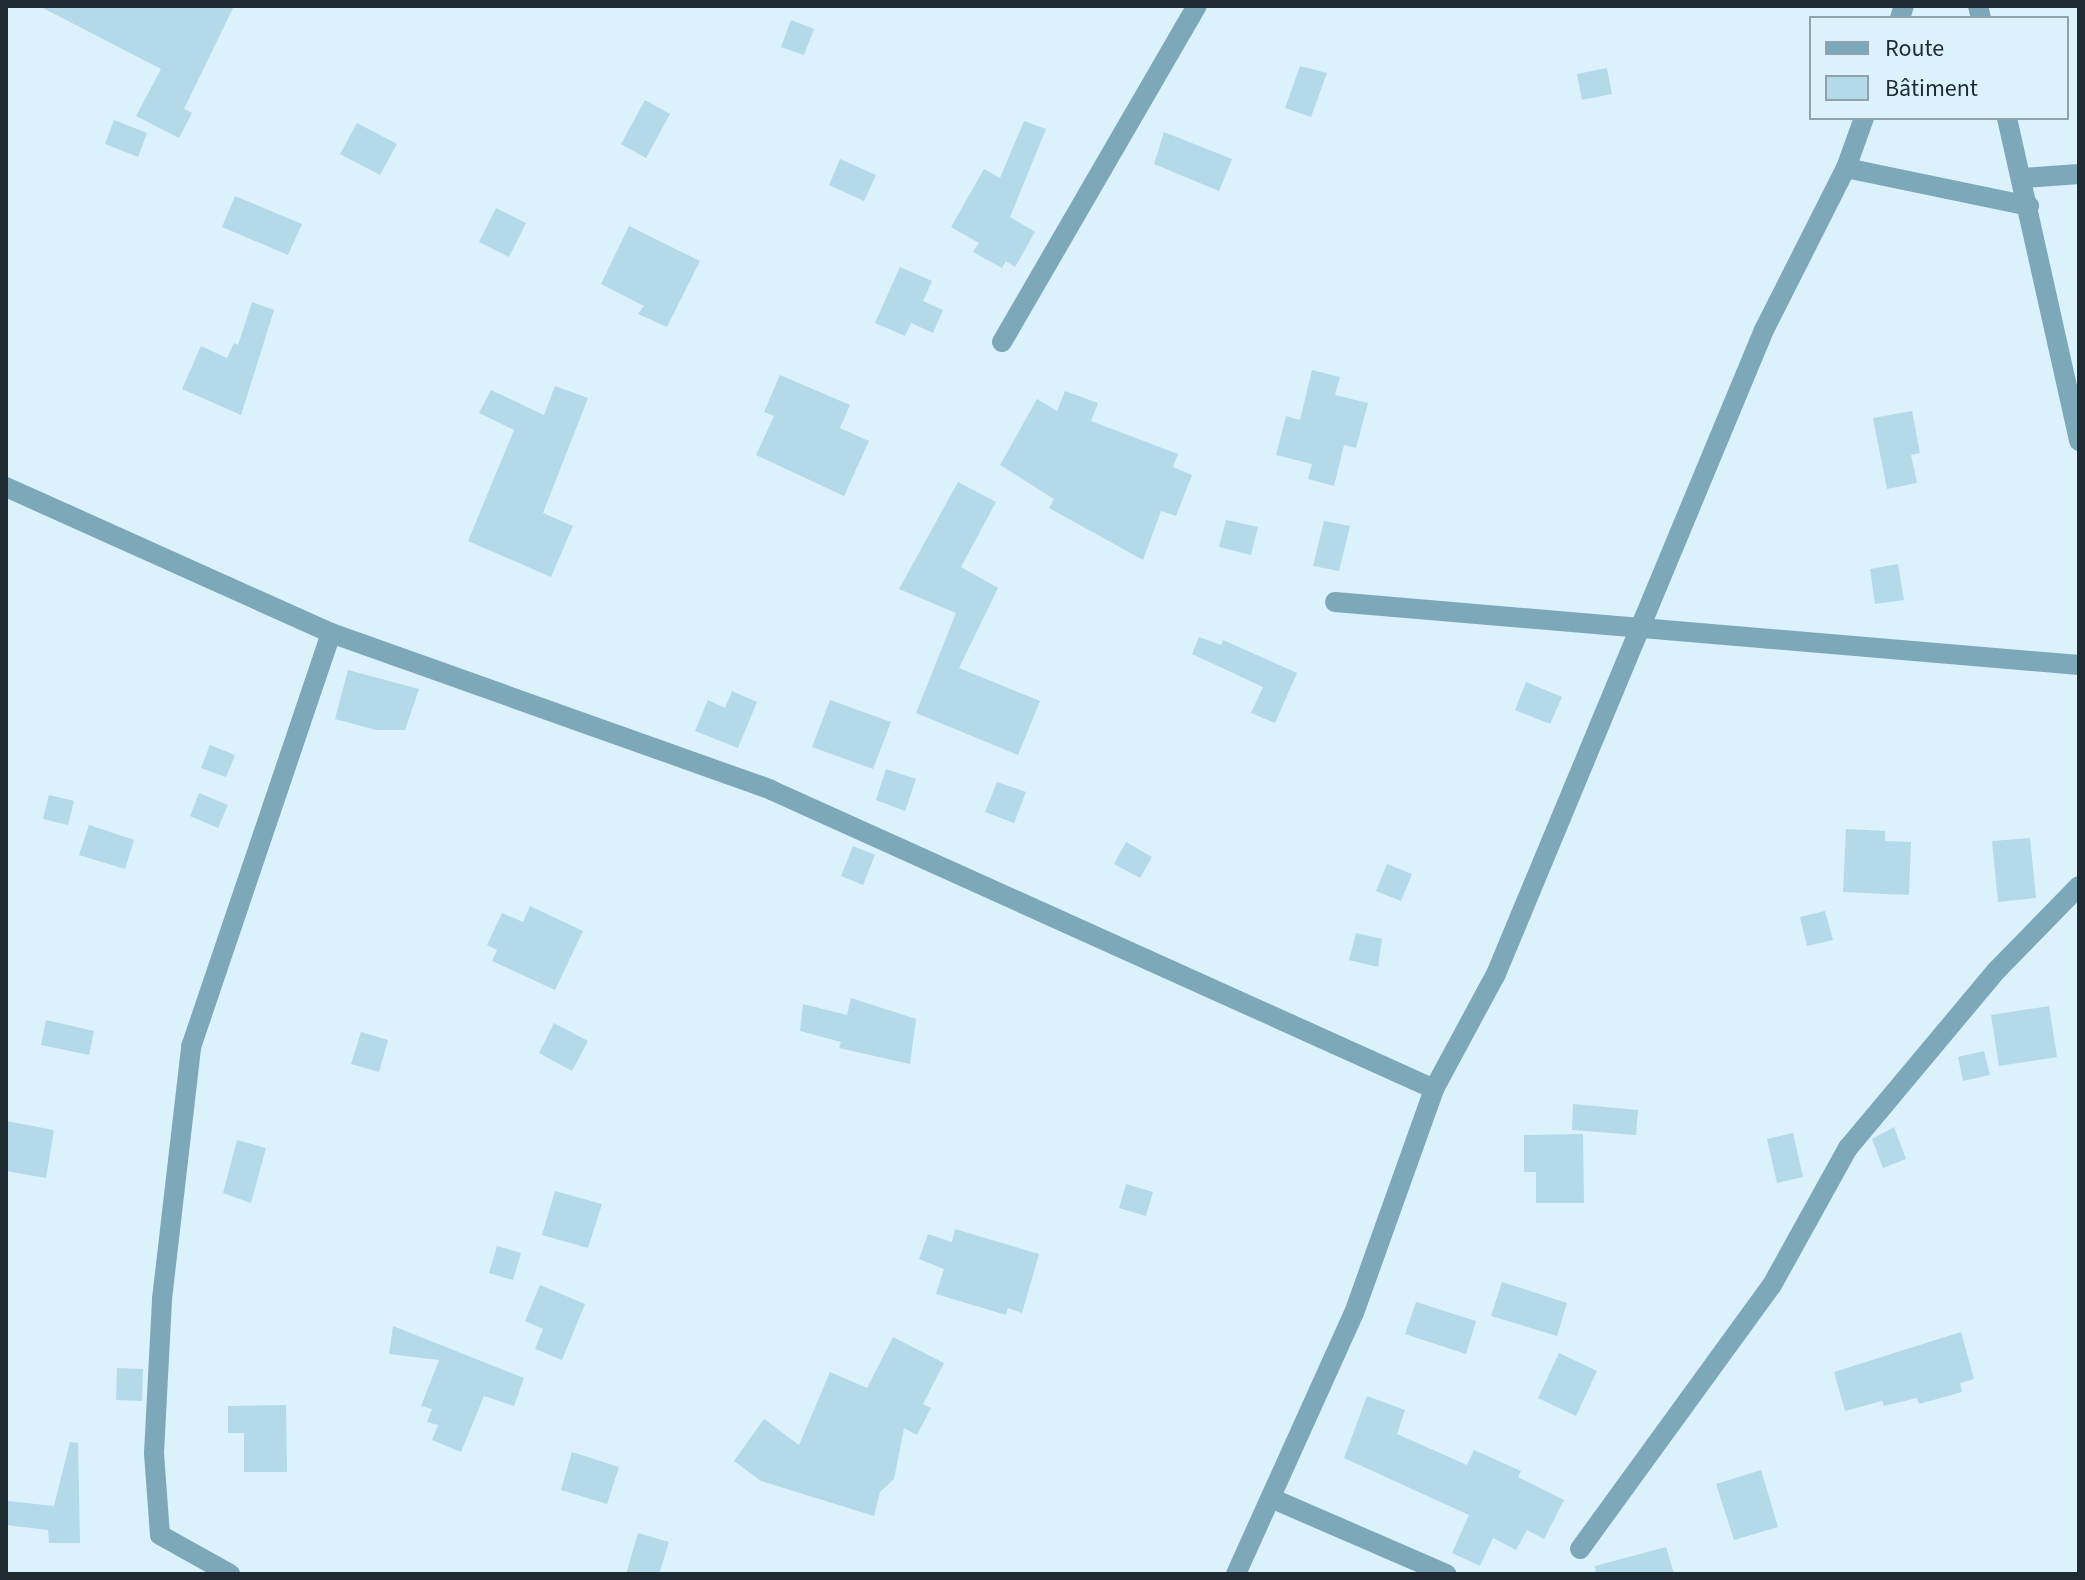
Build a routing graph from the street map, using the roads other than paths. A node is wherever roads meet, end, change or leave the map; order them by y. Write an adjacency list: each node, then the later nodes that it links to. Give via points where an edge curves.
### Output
1 (1197, 6): 8 (street)
2 (1863, 120): 4 (street)
3 (2008, 120): 6 (street)
4 (1846, 168): 7 (street); 12 (street, via 1764,330)
5 (2079, 174): 6 (street)
6 (2023, 178): 7 (street)
7 (2029, 206): 9 (street)
8 (1002, 342)
9 (2079, 441)
10 (6, 487): 13 (street)
11 (1335, 602): 12 (street)
12 (1646, 624): 14 (street); 16 (street, via 1496,974)
13 (331, 633): 16 (street, via 771,790); 19 (street, via 191,1047 162,1299 154,1453 160,1535)
14 (2079, 665)
15 (2079, 886): 18 (street, via 1997,970 1848,1148 1772,1285)
16 (1434, 1089): 17 (street, via 1354,1313)
17 (1273, 1499): 20 (street); 21 (street)
18 (1580, 1549)
19 (230, 1574)
20 (1236, 1574)
21 (1446, 1574)

